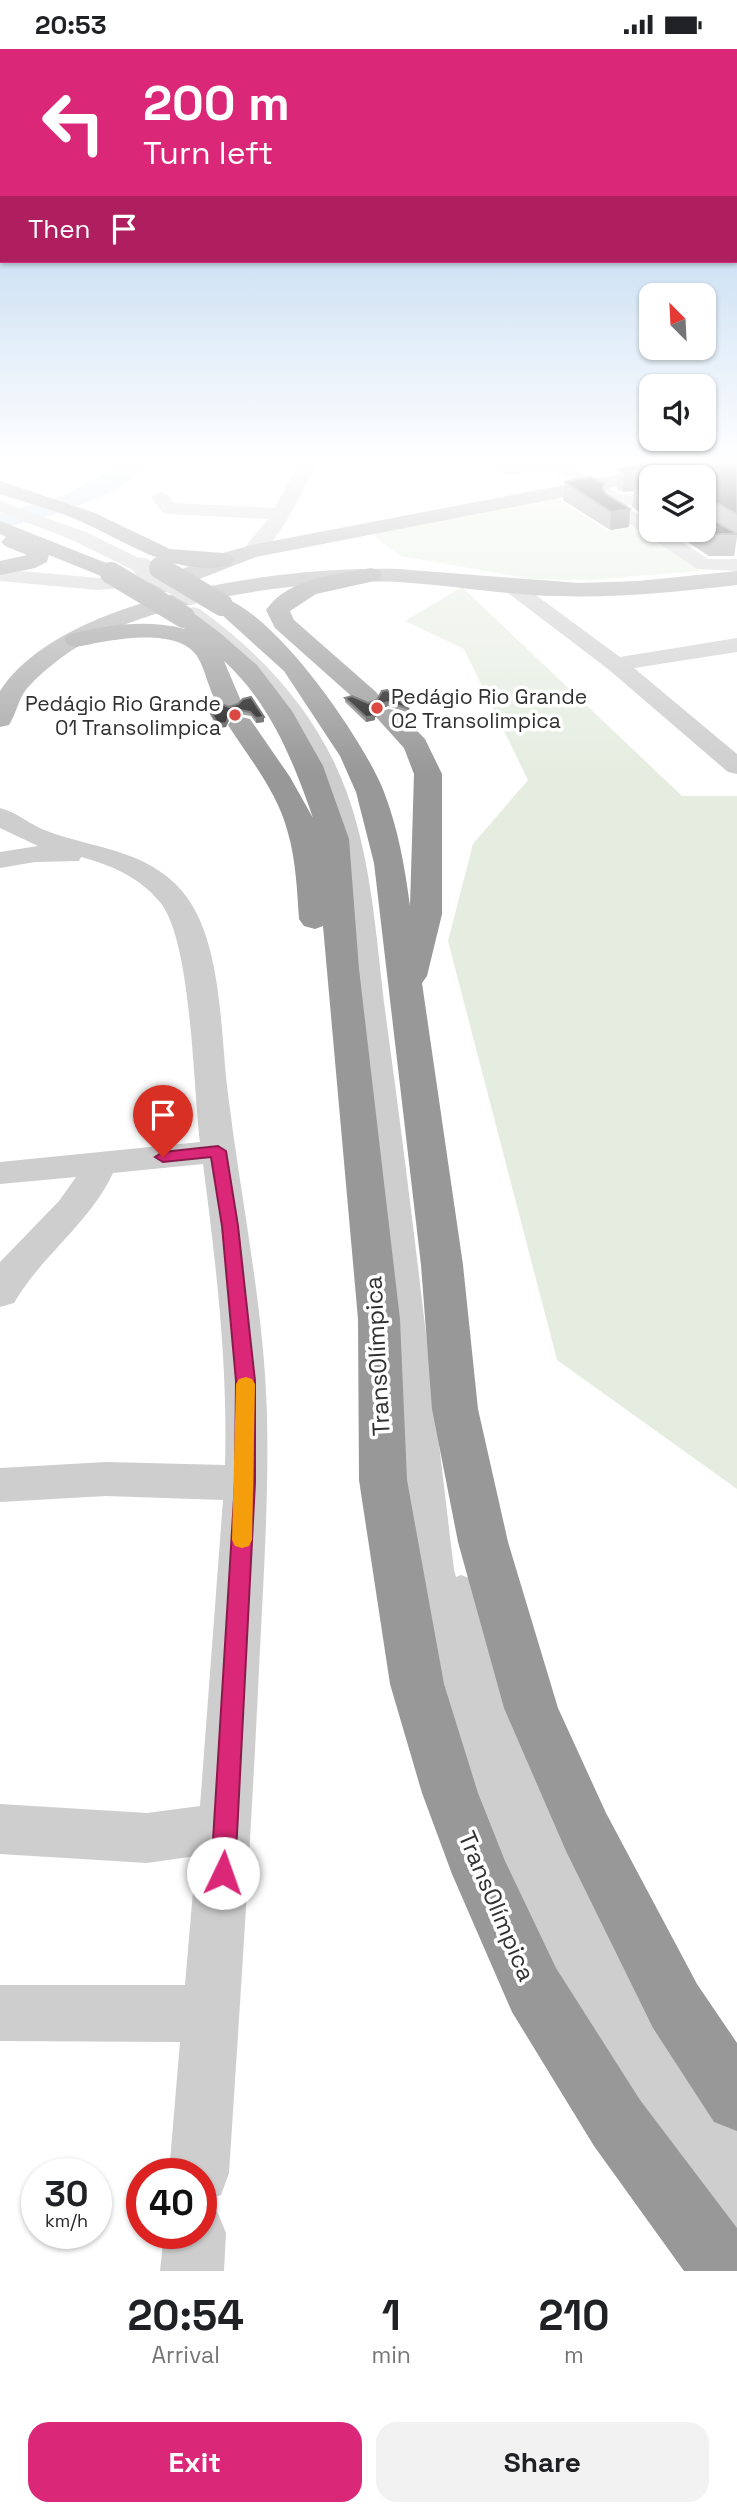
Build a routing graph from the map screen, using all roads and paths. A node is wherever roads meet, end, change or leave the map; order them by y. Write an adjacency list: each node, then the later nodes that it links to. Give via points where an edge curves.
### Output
1 (124, 566): 4 (highway, TransOlímpica)
2 (131, 566): 4 (highway, TransOlímpica)
3 (220, 566): 9 (main road)
4 (135, 570): 9 (highway, TransOlímpica, bridge); 9 (highway, TransOlímpica, bridge)
5 (0, 575): 9 (street, via 138,583)
6 (371, 575): 8 (main road); 10 (main road, via 241,587 130,616); 20 (highway, via 312,588 278,610 284,623 416,745 428,774 426,914)
7 (737, 578): 8 (main road, via 615,590)
8 (522, 589): 12 (street)
9 (200, 604): 13 (main road, via 85,622); 19 (highway, TransOlímpica, via 211,637 248,670 283,717 309,766 334,839); 20 (highway, TransOlímpica, via 257,632 293,666 354,756 370,792 388,863); 33 (street, TransOlímpica, via 263,650 302,697 327,736 349,785 369,868 422,1380 447,1549 494,1706 530,1808 560,1875 638,2020); 34 (street, TransOlímpica, via 292,708 318,750 347,830 432,1570 469,1717 518,1842 583,1983 659,2112)
10 (76, 640): 14 (main road, via 17,685); 19 (highway, via 136,631 181,636 203,649 234,713 281,785 302,831 324,949)
11 (737, 645): 12 (street)
12 (616, 664): 15 (street)
13 (0, 672)
14 (0, 719)
15 (737, 767)
16 (0, 816): 18 (street, via 44,839 100,852)
17 (0, 860): 18 (street, via 60,854)
18 (138, 868): 21 (street, via 174,898 196,961)
19 (342, 969): 37 (highway, TransOlímpica, via 379,1319 383,1480 417,1684 450,1793 534,1990 617,2123)
20 (404, 993): 31 (highway, TransOlímpica, via 442,1265 455,1409 483,1542 531,1708 586,1832 675,2006)
21 (218, 1151): 22 (street); 25 (street, via 246,1381)
22 (100, 1163): 23 (street); 24 (street, via 72,1210 15,1268)
23 (0, 1173)
24 (0, 1293)
25 (245, 1482): 26 (street, via 65,1480); 27 (street)
26 (0, 1485)
27 (225, 1826): 28 (street, via 147,1838); 30 (street)
28 (0, 1829)
29 (0, 2013): 30 (street)
30 (211, 2014): 32 (street)
31 (737, 2099)
32 (200, 2158)
33 (737, 2164)
34 (737, 2220)
35 (194, 2249): 36 (street)
36 (192, 2271)
37 (726, 2271)

